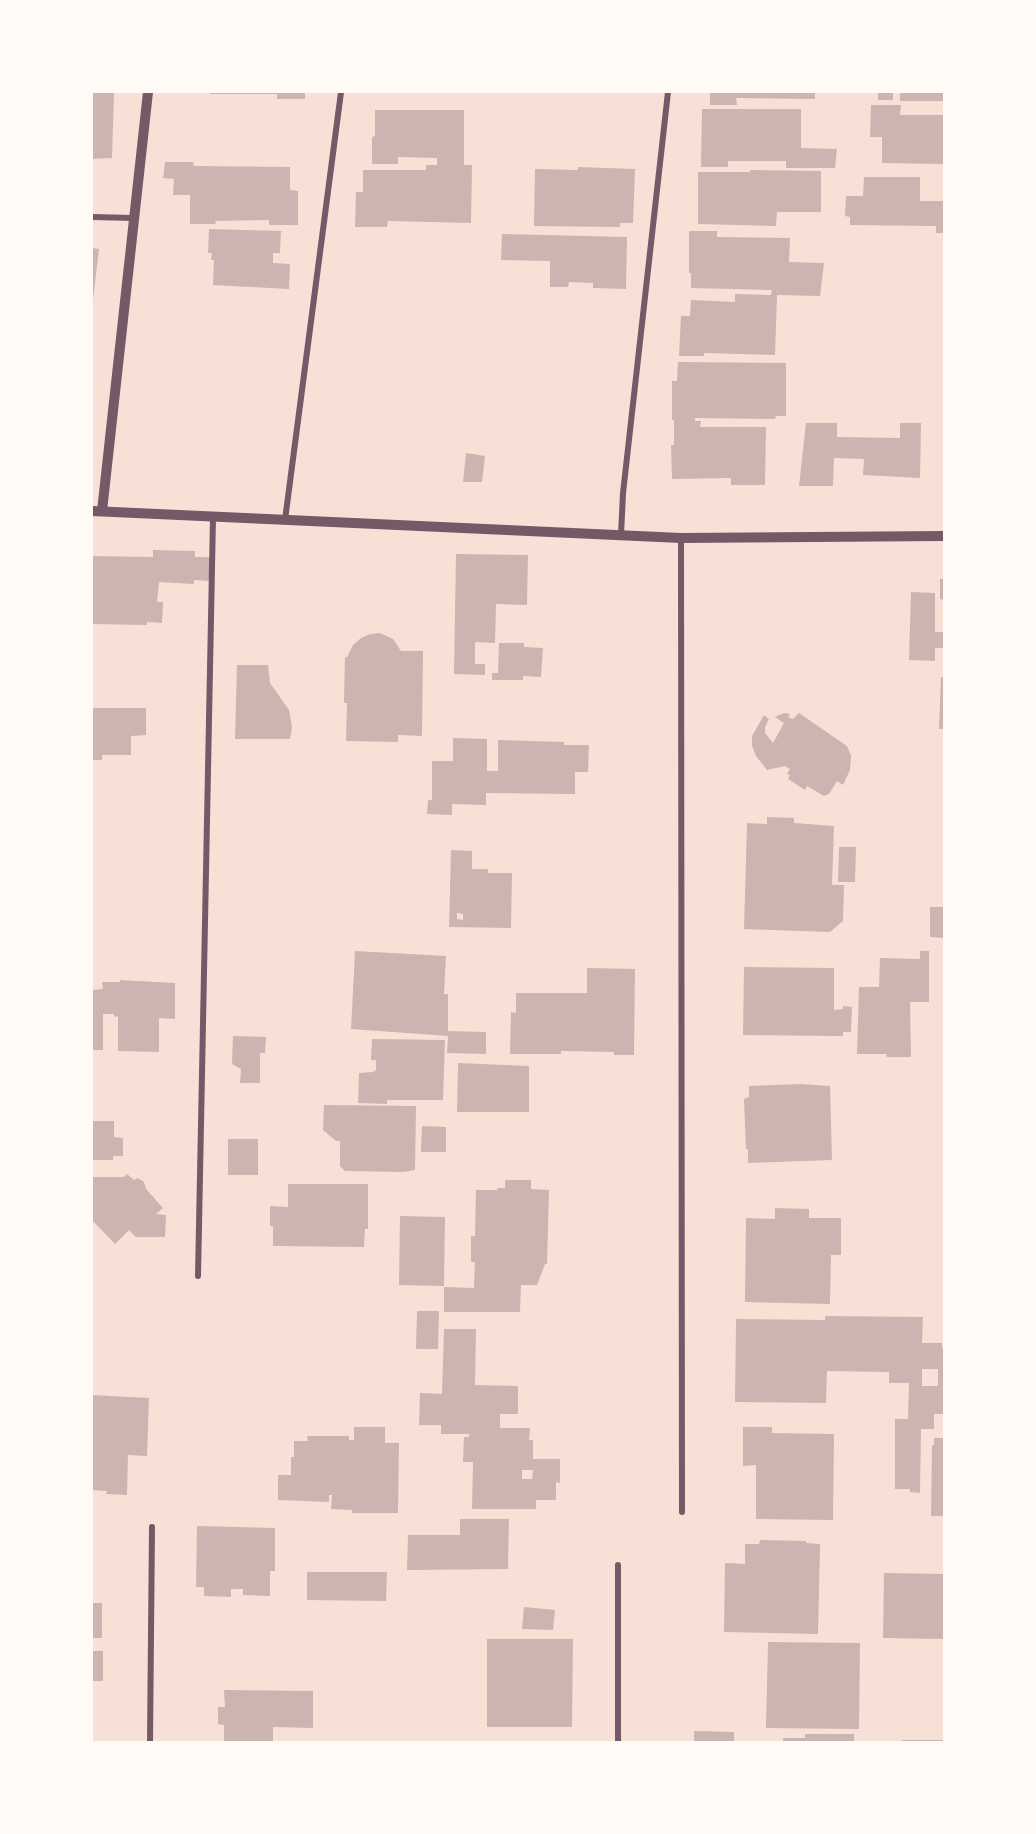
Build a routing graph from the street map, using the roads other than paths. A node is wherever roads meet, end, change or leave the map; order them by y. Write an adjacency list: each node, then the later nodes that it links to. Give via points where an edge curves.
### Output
1 (148, 92): 5 (street)
2 (341, 92): 8 (street)
3 (668, 92): 9 (street)
4 (92, 217): 5 (street)
5 (134, 218): 6 (street)
6 (97, 511): 7 (street)
7 (213, 517): 8 (street); 12 (street)
8 (285, 520): 9 (street)
9 (621, 536): 11 (street)
10 (945, 536): 11 (street)
11 (681, 538): 13 (street)
12 (198, 1275)
13 (682, 1512)
14 (152, 1527): 16 (street)
15 (618, 1565): 17 (street)
16 (150, 1743)
17 (618, 1743)

